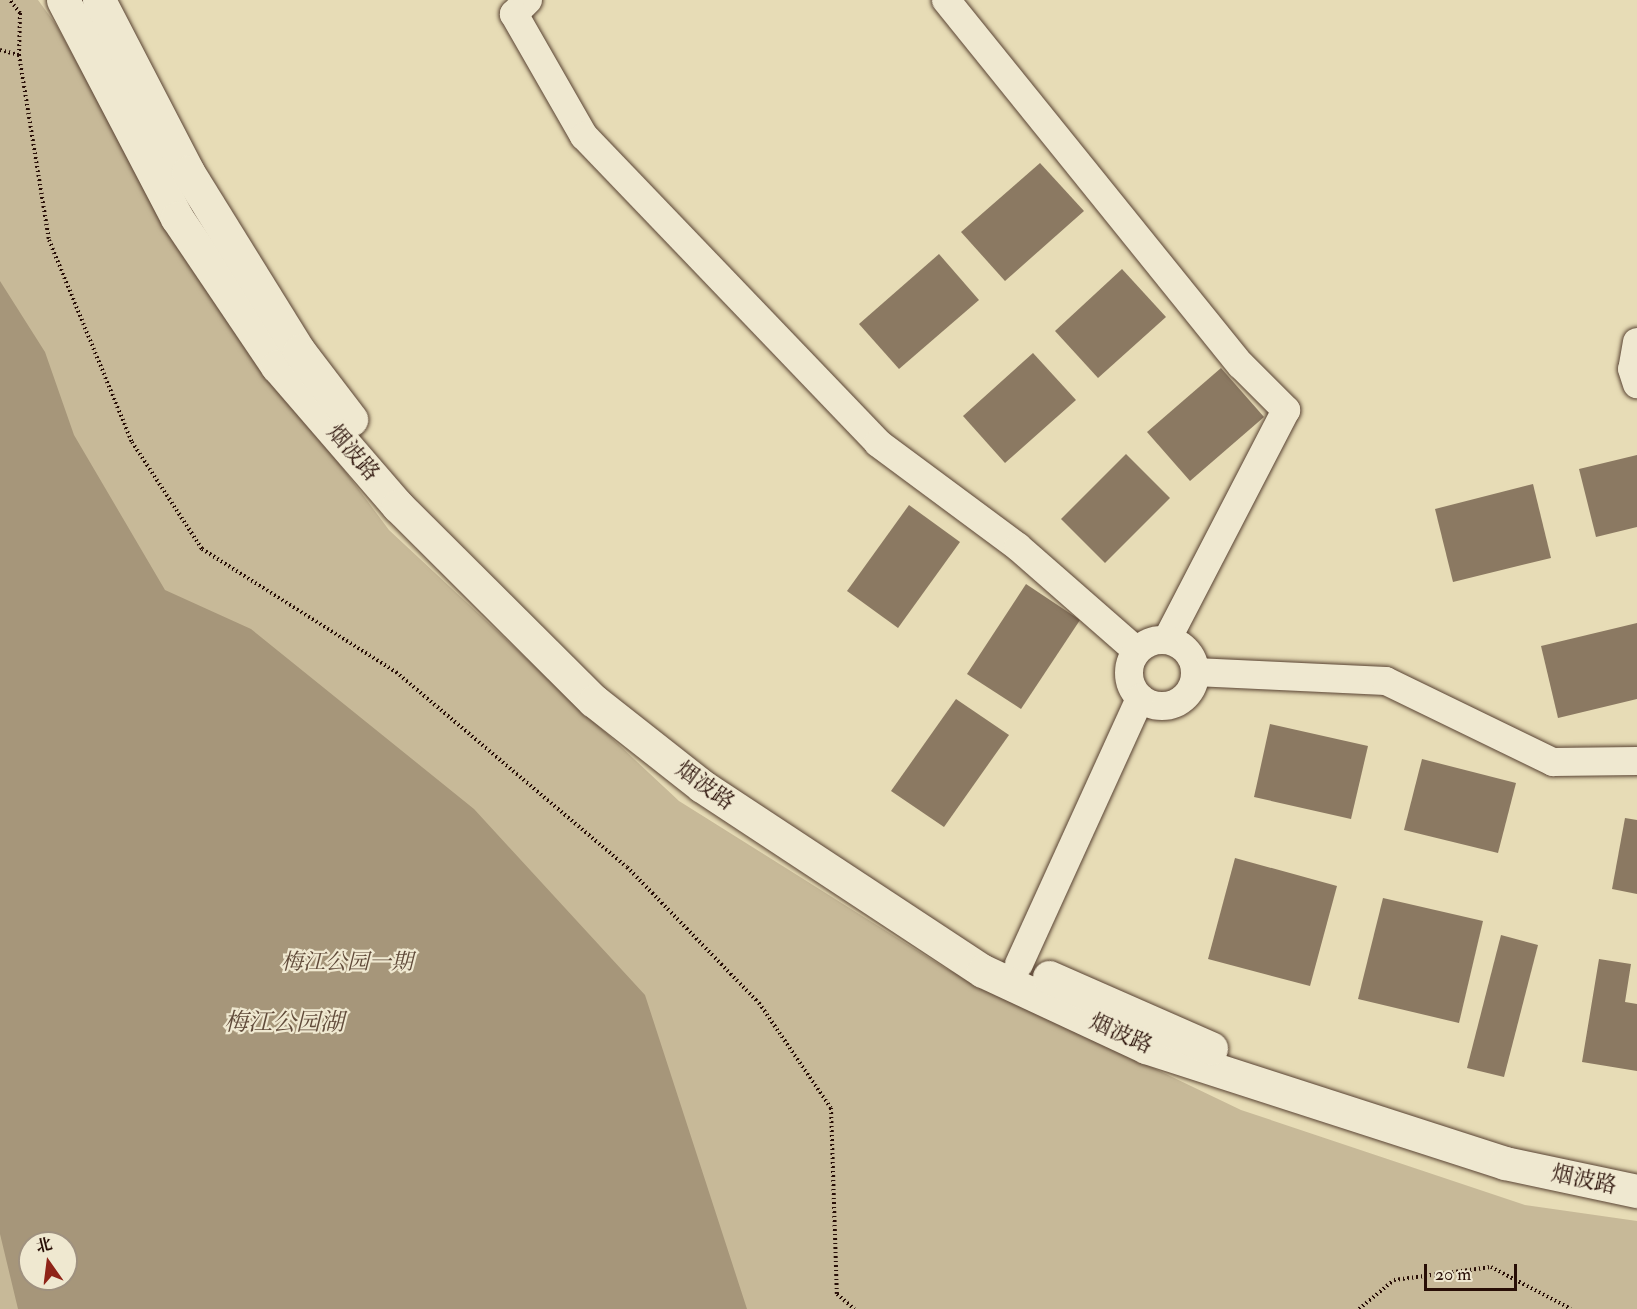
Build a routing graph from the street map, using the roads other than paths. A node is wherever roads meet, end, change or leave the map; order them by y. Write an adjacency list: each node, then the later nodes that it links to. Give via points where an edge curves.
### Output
1 (63, 0): 14 (main road, 烟波路, via 177,218 277,366 398,506 586,693 702,786 983,971 1146,1047 1505,1163)
2 (99, 0): 12 (main road, 烟波路, via 188,172 299,351 340,408 500,586 665,734 997,954)
3 (528, 0): 8 (street, via 514,14 584,136 878,443 1018,547)
4 (946, 0): 7 (street, via 1241,365 1286,410)
5 (1637, 342): 6 (street, via 1632,369)
6 (1637, 384)
7 (1167, 640): 8 (street, via 1156,640); 9 (street, via 1187,651)
8 (1137, 651): 10 (street, via 1129,670 1133,690)
9 (1195, 672): 10 (street, via 1194,683 1180,701 1159,706); 11 (street, via 1386,681 1552,762)
10 (1140, 698): 12 (street)
11 (1637, 761)
12 (1019, 964): 13 (main road, 烟波路, via 1259,1069 1548,1160)
13 (1637, 1176)
14 (1637, 1191)

